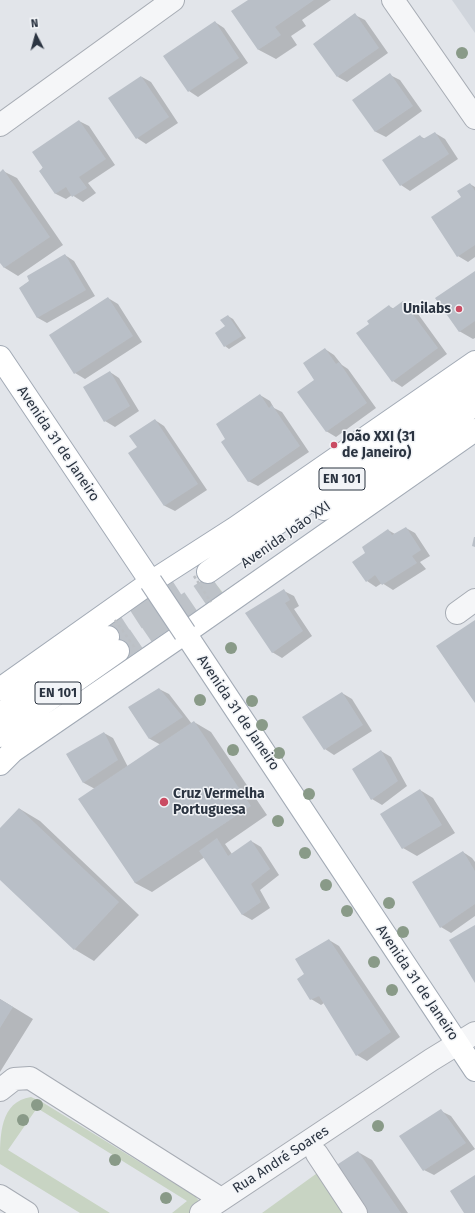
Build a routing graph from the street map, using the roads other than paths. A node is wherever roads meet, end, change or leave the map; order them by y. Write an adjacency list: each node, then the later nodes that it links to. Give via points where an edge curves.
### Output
1 (173, 0): 4 (street)
2 (393, 0): 3 (street)
3 (475, 118)
4 (0, 125)
5 (0, 357): 10 (main road, Avenida 31 de Janeiro)
6 (475, 362): 10 (main road, via 235,528)
7 (475, 385): 8 (main road, Avenida João XXI / EN 101, via 207,583)
8 (475, 405)
9 (475, 430): 13 (main road)
10 (151, 582): 13 (main road, Avenida 31 de Janeiro, bridge); 14 (main road)
11 (475, 600): 12 (street)
12 (456, 613)
13 (185, 633): 16 (main road); 19 (main road, Avenida 31 de Janeiro)
14 (0, 689)
15 (0, 714): 16 (main road, EN 101, via 119,639)
16 (4, 750): 17 (street)
17 (0, 775)
18 (475, 1033): 19 (street, Rua André Soares)
19 (457, 1044): 20 (main road, Avenida 31 de Janeiro); 22 (street, Rua André Soares)
20 (475, 1070)
21 (0, 1090): 26 (street, Rua André Soares, via 14,1079 30,1078)
22 (348, 1116): 23 (street, via 344,1137); 24 (street, Rua André Soares)
23 (317, 1154): 24 (street, via 286,1174); 29 (street)
24 (267, 1169): 26 (street, Rua André Soares)
25 (0, 1196): 27 (street)
26 (221, 1199): 28 (street)
27 (27, 1213)
28 (201, 1213)
29 (356, 1213)

